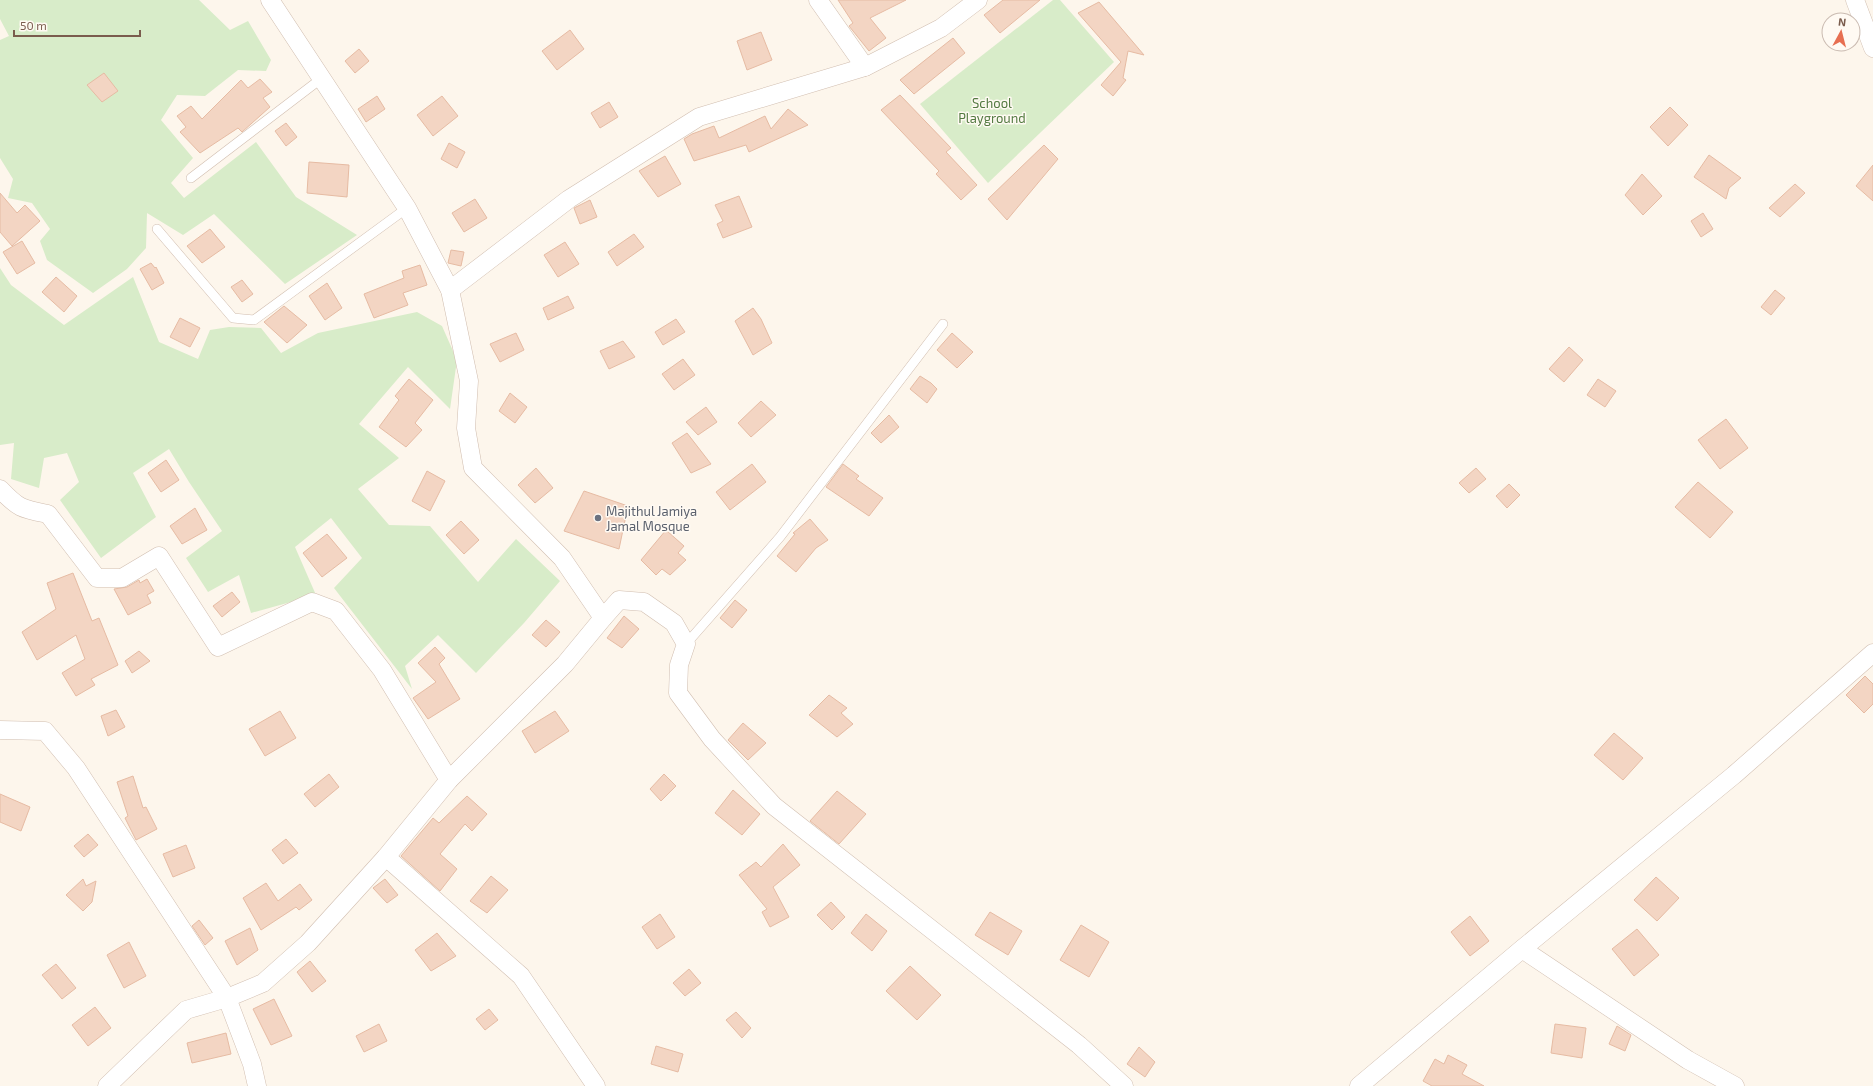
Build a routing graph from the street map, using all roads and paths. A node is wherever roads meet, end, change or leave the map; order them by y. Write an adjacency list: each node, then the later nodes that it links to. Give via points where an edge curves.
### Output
1 (270, 0): 7 (street)
2 (818, 0): 6 (street)
3 (978, 0): 6 (street, via 942,28)
4 (1855, 0): 5 (street)
5 (1873, 48)
6 (865, 67): 11 (street, via 699,117 569,199)
7 (322, 78): 8 (lane); 9 (street)
8 (190, 178)
9 (406, 208): 10 (lane, via 254,320 234,318); 11 (street)
10 (157, 229)
11 (450, 290): 14 (street, via 469,381 466,428 473,468 562,558)
12 (943, 324): 15 (lane, via 780,537)
13 (0, 489): 18 (street, via 23,510 48,514 97,578 122,578 159,556 218,647 312,602 336,611 382,670)
14 (602, 618): 15 (street, via 619,600 644,602 674,623); 18 (street, via 565,664)
15 (686, 644): 25 (street, via 679,665 678,693 712,739 774,806 1079,1045)
16 (1873, 653): 20 (street, via 1734,775)
17 (0, 730): 21 (street, via 45,731 76,768)
18 (449, 780): 19 (street)
19 (386, 857): 21 (street, via 308,943 263,983); 24 (street, via 521,976)
20 (1522, 949): 26 (street); 27 (street, via 1688,1060)
21 (227, 998): 22 (street, via 186,1010); 23 (street, via 252,1064)
22 (107, 1086)
23 (257, 1086)
24 (596, 1086)
25 (1124, 1086)
26 (1359, 1086)
27 (1735, 1086)

